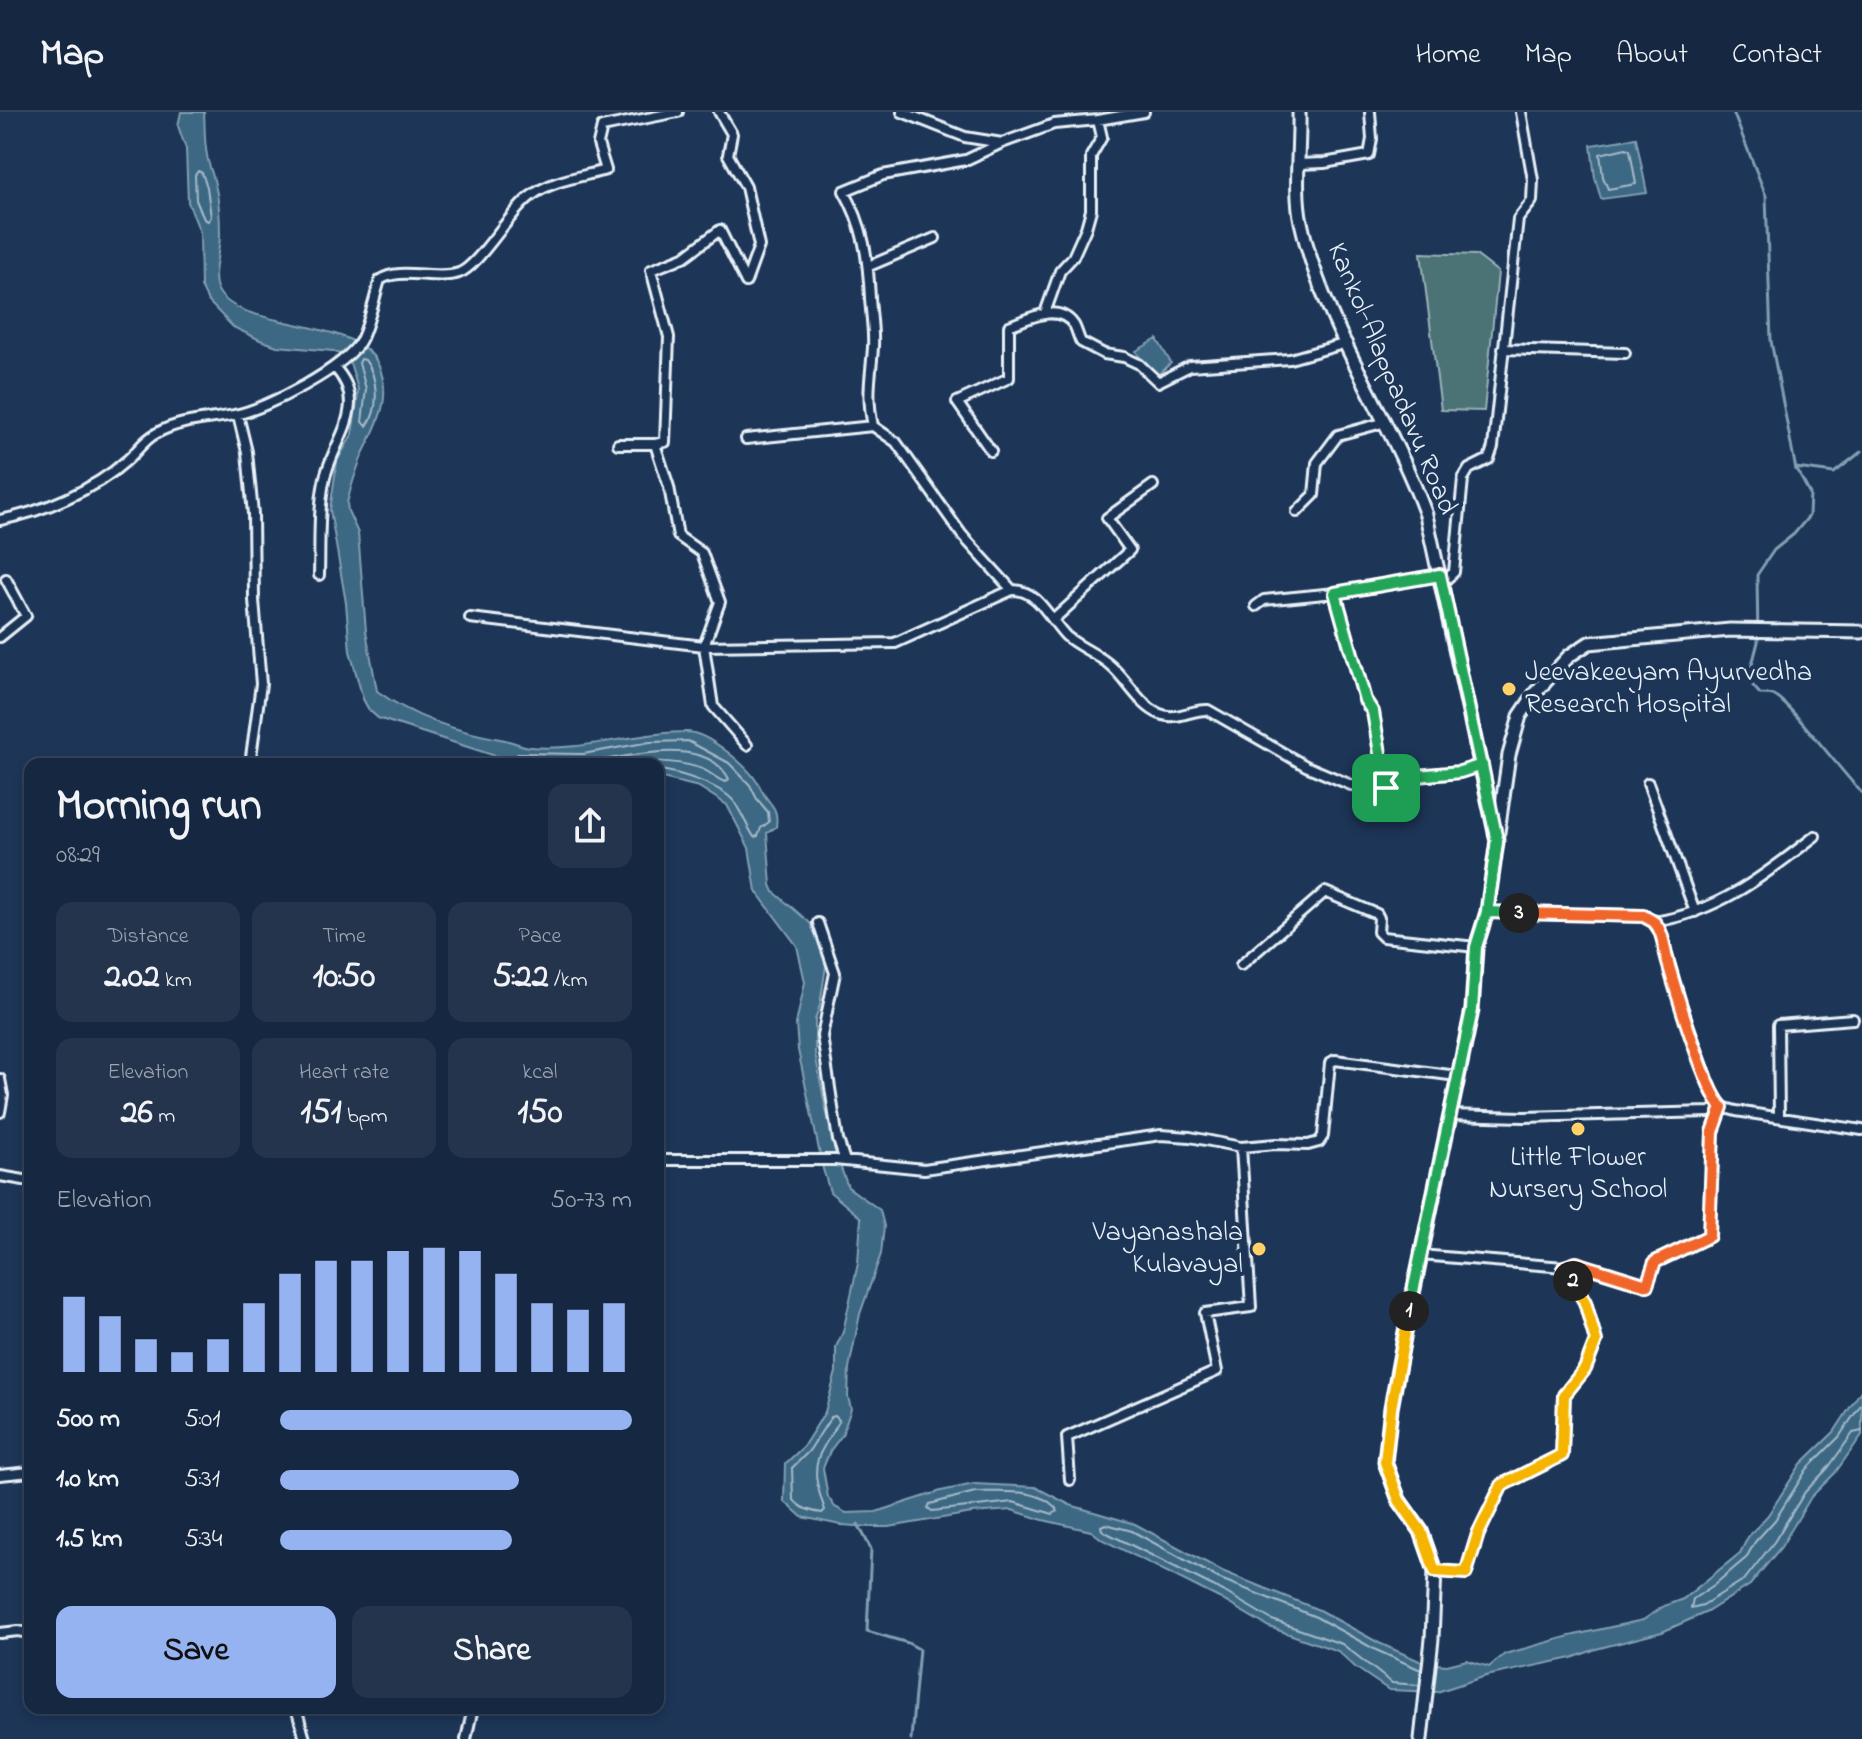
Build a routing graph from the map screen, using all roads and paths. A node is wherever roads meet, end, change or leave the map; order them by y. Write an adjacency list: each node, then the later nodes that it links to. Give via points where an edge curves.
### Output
1 (678, 112): 17 (street, via 602,127 598,144 606,170 546,186 528,198 459,273 388,274 380,280 361,341)
2 (719, 112): 23 (street, via 732,134 728,155 746,187 759,246 746,282 720,230 684,257 651,270 669,337 665,442)
3 (902, 112): 9 (street, via 965,137)
4 (1144, 112): 8 (street)
5 (1299, 112): 10 (main road, Kankol-Alappadavu Road)
6 (1370, 112): 10 (street, via 1369,155)
7 (1521, 112): 15 (street, via 1531,160 1532,201 1518,219)
8 (1098, 120): 9 (street, via 1054,124); 13 (street, via 1102,137 1091,156 1091,210)
9 (1002, 143): 12 (street, via 966,160 883,175 844,191 858,215)
10 (1299, 164): 14 (main road, Kankol-Alappadavu Road, via 1300,219 1309,253)
11 (935, 238): 12 (street)
12 (869, 266): 20 (street, via 873,346 868,403)
13 (1045, 313): 14 (street, via 1065,317 1081,342 1139,364 1158,382 1190,366 1290,359); 24 (street, via 1009,326 1009,378 957,402)
14 (1347, 343): 19 (main road, Kankol-Alappadavu Road)
15 (1503, 349): 16 (street); 30 (street, via 1493,447 1489,459 1469,469 1463,479 1454,572)
16 (1625, 353)
17 (337, 364): 18 (street); 28 (street, via 348,386 349,418 325,477)
18 (238, 415): 27 (street, via 161,430 127,461 73,495); 40 (street, via 253,514 261,684)
19 (1386, 422): 26 (street, via 1338,435 1317,463 1314,495); 30 (main road, Kankol-Alappadavu Road, via 1426,515)
20 (873, 426): 21 (street); 31 (street, via 896,442 962,535)
21 (746, 439)
22 (618, 444): 23 (street)
23 (655, 444): 38 (street, via 678,536 702,553 720,602)
24 (991, 451)
25 (1153, 485): 35 (street, via 1107,518 1130,550)
26 (1297, 512)
27 (0, 520)
28 (319, 575)
29 (6, 579): 37 (street, via 26,616)
30 (1441, 579): 32 (street); 41 (main road, Kankol-Alappadavu Road)
31 (1012, 590): 35 (street, via 1036,599); 38 (street, via 895,643)
32 (1335, 593): 33 (street, via 1264,600); 43 (street, via 1373,712)
33 (1256, 606)
34 (470, 618): 38 (street)
35 (1053, 620): 43 (street, via 1112,667 1149,708 1171,717 1208,710 1306,766 1351,785)
36 (1862, 632): 45 (main road, via 1730,630 1589,643 1569,656 1520,716)
37 (0, 637)
38 (704, 646): 39 (street, via 713,706)
39 (747, 745)
40 (251, 758)
41 (1482, 765): 43 (street, via 1417,776); 45 (main road, Kankol-Alappadavu Road)
42 (1648, 783): 47 (street)
43 (1386, 788)
44 (1815, 836): 47 (street, via 1759,880)
45 (1497, 841): 46 (main road, Kankol-Alappadavu Road)
46 (1487, 912): 48 (street, via 1644,916); 50 (main road, Kankol-Alappadavu Road)
47 (1695, 912): 48 (street)
48 (1654, 922): 55 (street)
49 (818, 923): 62 (street, via 835,973 822,1036)
50 (1476, 947): 51 (street, via 1383,937 1377,914 1325,892); 53 (main road, Kankol-Alappadavu Road, via 1472,1010)
51 (1241, 965)
52 (1853, 1019): 58 (street, via 1778,1025)
53 (1457, 1076): 57 (main road, Kankol-Alappadavu Road); 60 (street, via 1335,1060 1330,1063 1319,1142)
54 (0, 1079): 56 (street)
55 (1722, 1107): 57 (street, via 1631,1115); 58 (street); 66 (street, via 1713,1132 1709,1236 1655,1262 1647,1285 1576,1263)
56 (0, 1112)
57 (1449, 1115): 65 (main road, Kankol-Alappadavu Road)
58 (1779, 1117): 59 (street)
59 (1862, 1130)
60 (1241, 1147): 62 (street, via 1161,1135 924,1169); 69 (street, via 1251,1307 1205,1313 1217,1371 1067,1437)
61 (664, 1160): 62 (street)
62 (845, 1161)
63 (0, 1176): 64 (street)
64 (24, 1180)
65 (1420, 1255): 66 (street); 70 (main road, Kankol-Alappadavu Road, via 1385,1462)
66 (1564, 1267): 70 (street, via 1585,1302 1596,1341 1585,1369 1564,1395 1562,1455 1502,1485 1466,1573)
67 (24, 1473): 68 (street)
68 (0, 1475)
69 (1070, 1480)
70 (1435, 1571): 77 (main road, Kankol-Alappadavu Road)
71 (24, 1632): 72 (street)
72 (0, 1633)
73 (298, 1714): 75 (street)
74 (472, 1714): 76 (street)
75 (305, 1739)
76 (466, 1739)
77 (1421, 1739)

